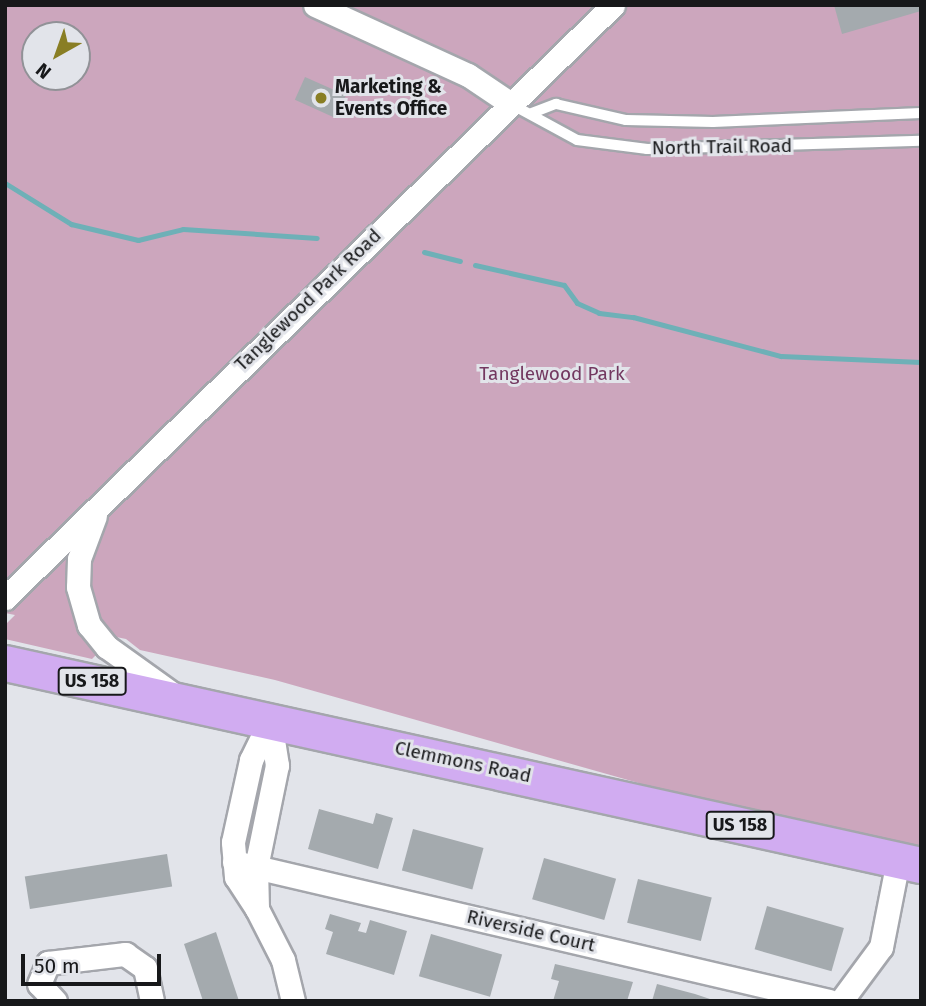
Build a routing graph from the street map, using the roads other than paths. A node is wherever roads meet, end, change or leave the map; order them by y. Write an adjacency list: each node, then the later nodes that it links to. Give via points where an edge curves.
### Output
1 (315, 5): 3 (street, via 468,75)
2 (613, 5): 3 (street, Tanglewood Park Road)
3 (521, 108): 4 (lane, North Trail Road, via 556,104 626,120 713,122); 5 (lane, North Trail Road, via 577,140 647,149); 6 (street, Tanglewood Park Road)
4 (921, 113)
5 (921, 141)
6 (106, 498): 7 (street, Tanglewood Park Road); 9 (street, via 89,527 79,559 82,607 89,625 107,647)
7 (5, 598)
8 (5, 663): 9 (main road, Clemmons Road / US 158)
9 (180, 699): 10 (main road, Clemmons Road / US 158)
10 (270, 721): 11 (street, via 251,760 233,842); 12 (main road, Clemmons Road / US 158); 13 (street, via 277,765)
11 (234, 862): 13 (street, Riverside Court); 14 (street, via 244,893)
12 (909, 863): 19 (street, via 881,947)
13 (256, 867): 14 (street); 18 (street, Riverside Court)
14 (257, 909): 17 (street, via 283,960)
15 (55, 1001): 16 (street, via 39,984 48,963 125,954 145,968)
16 (152, 1001)
17 (293, 1001)
18 (830, 1001)
19 (841, 1001)

